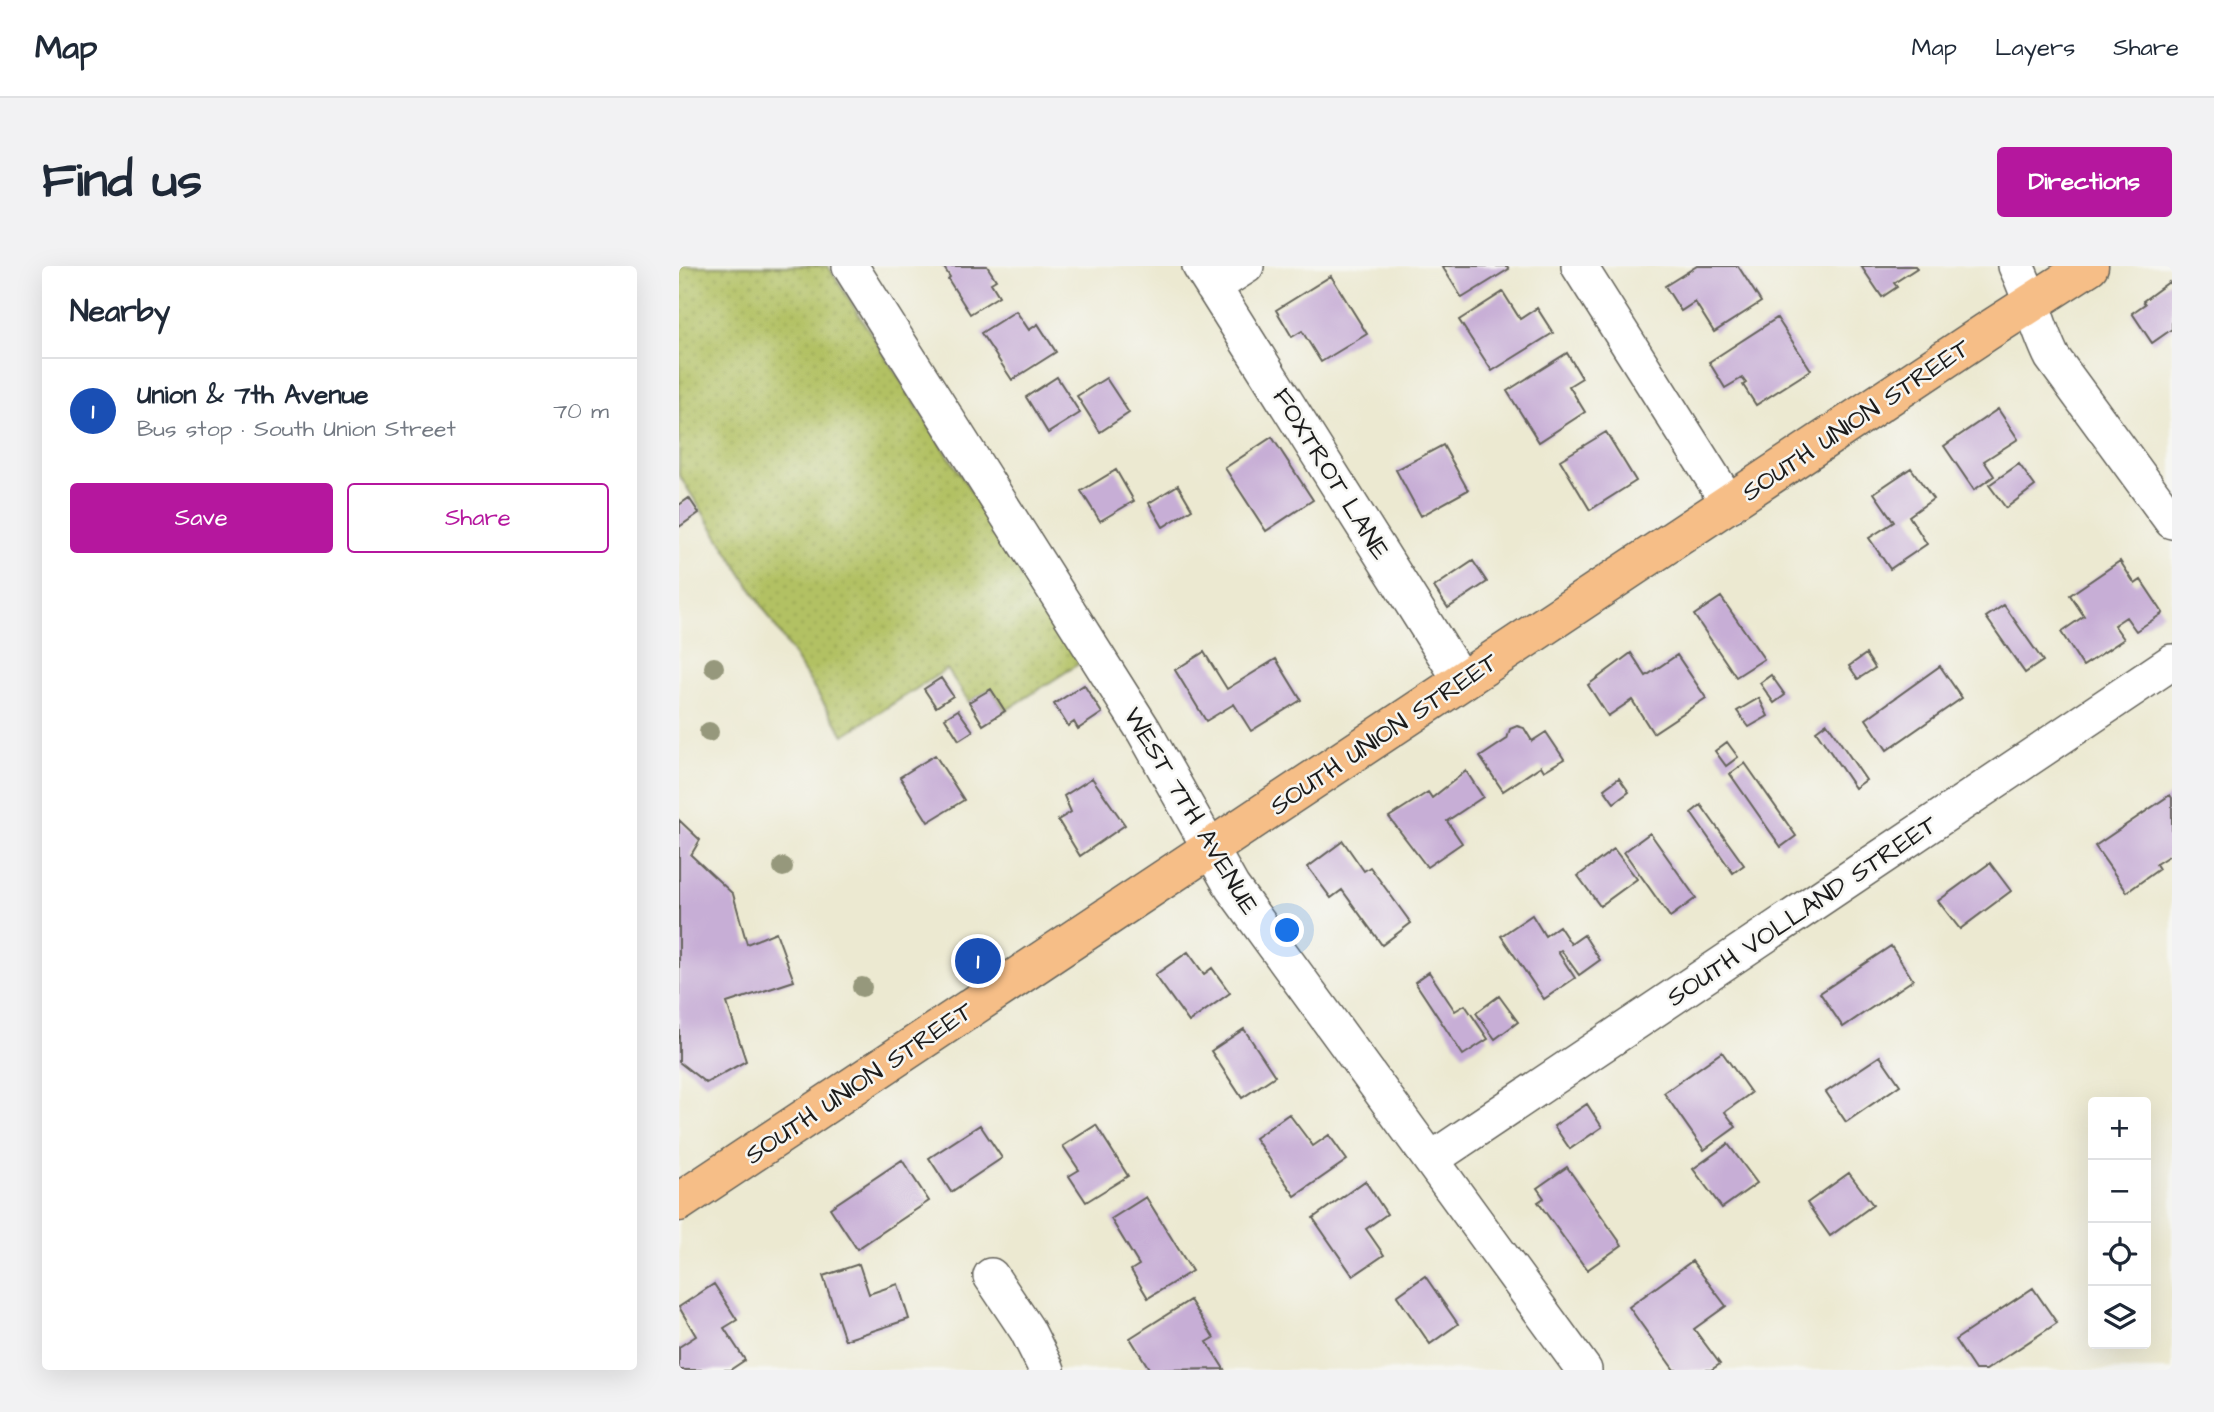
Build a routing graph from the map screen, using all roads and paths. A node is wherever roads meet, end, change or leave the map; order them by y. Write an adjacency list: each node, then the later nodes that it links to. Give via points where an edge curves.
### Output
1 (851, 266): 12 (street, WEST 7TH AVENUE, via 1145,731)
2 (1246, 266): 6 (street)
3 (1579, 266): 8 (street)
4 (2016, 266): 7 (street)
5 (2089, 266): 7 (main road, SOUTH UNION STREET)
6 (1206, 277): 11 (street, FOXTROT LANE)
7 (2031, 304): 8 (main road, SOUTH UNION STREET); 9 (street, via 2052,357)
8 (1730, 505): 11 (main road, SOUTH UNION STREET)
9 (2172, 521)
10 (2172, 662): 13 (street, SOUTH VOLLAND STREET)
11 (1462, 682): 12 (main road, SOUTH UNION STREET)
12 (1211, 849): 13 (street, WEST 7TH AVENUE, via 1232,887); 14 (main road, SOUTH UNION STREET)
13 (1432, 1159): 17 (street, WEST 7TH AVENUE)
14 (679, 1202)
15 (991, 1276): 16 (street)
16 (1047, 1370)
17 (1584, 1370)

